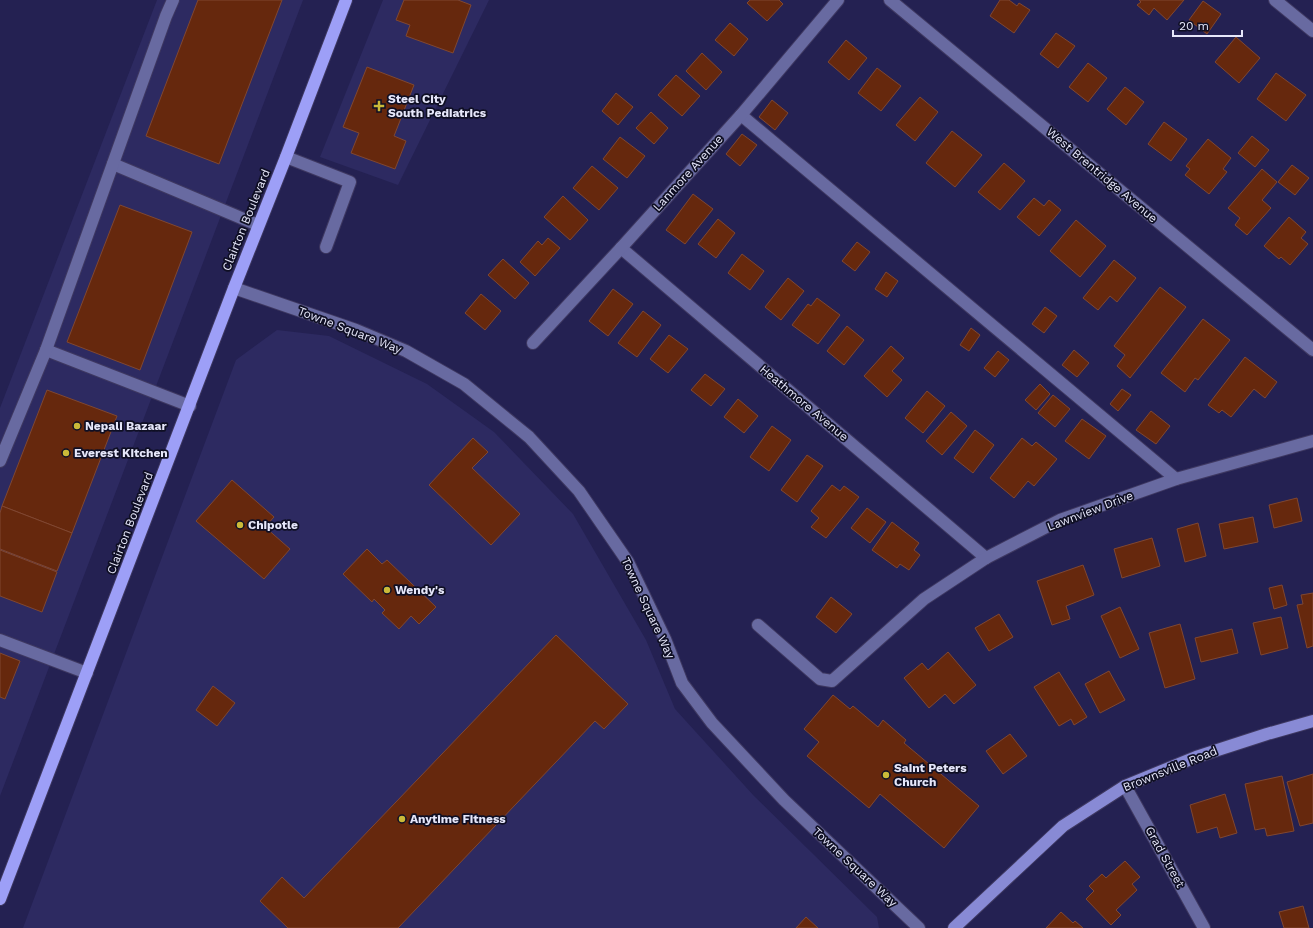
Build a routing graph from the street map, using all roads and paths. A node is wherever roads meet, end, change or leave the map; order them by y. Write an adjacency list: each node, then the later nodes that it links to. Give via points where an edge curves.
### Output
1 (173, 0): 9 (street)
2 (346, 0): 8 (highway, Clairton Boulevard)
3 (838, 0): 7 (street, Lanmore Avenue)
4 (890, 0): 16 (street, West Brentridge Avenue)
5 (1275, 0): 6 (street)
6 (1313, 31)
7 (741, 115): 12 (street, Lanmore Avenue); 20 (street)
8 (286, 157): 10 (highway, Clairton Boulevard); 11 (street, via 350,182)
9 (113, 164): 10 (street); 15 (street)
10 (258, 225): 13 (highway, Clairton Boulevard)
11 (326, 247)
12 (621, 248): 14 (street, Lanmore Avenue); 21 (street, Heathmore Avenue)
13 (234, 288): 17 (highway, Clairton Boulevard); 28 (street, Towne Square Way, via 356,330 406,351 464,384 529,437 579,491 628,562 665,639 682,683 712,723 784,800)
14 (533, 342)
15 (46, 350): 17 (street); 19 (street)
16 (1313, 350)
17 (190, 406): 24 (highway, Clairton Boulevard)
18 (1313, 441): 20 (street, Lawnview Drive)
19 (0, 461)
20 (1176, 479): 21 (street, Lawnview Drive, via 1060,520)
21 (986, 558): 22 (street, Lawnview Drive, via 924,599 832,681 820,679)
22 (758, 625)
23 (0, 640): 24 (street)
24 (87, 673): 27 (highway, Clairton Boulevard)
25 (1313, 721): 26 (main road, Brownsville Road, via 1196,757)
26 (1125, 786): 29 (main road, Brownsville Road, via 1063,826); 30 (street, Grad Street)
27 (0, 899)
28 (919, 928)
29 (954, 928)
30 (1204, 928)

